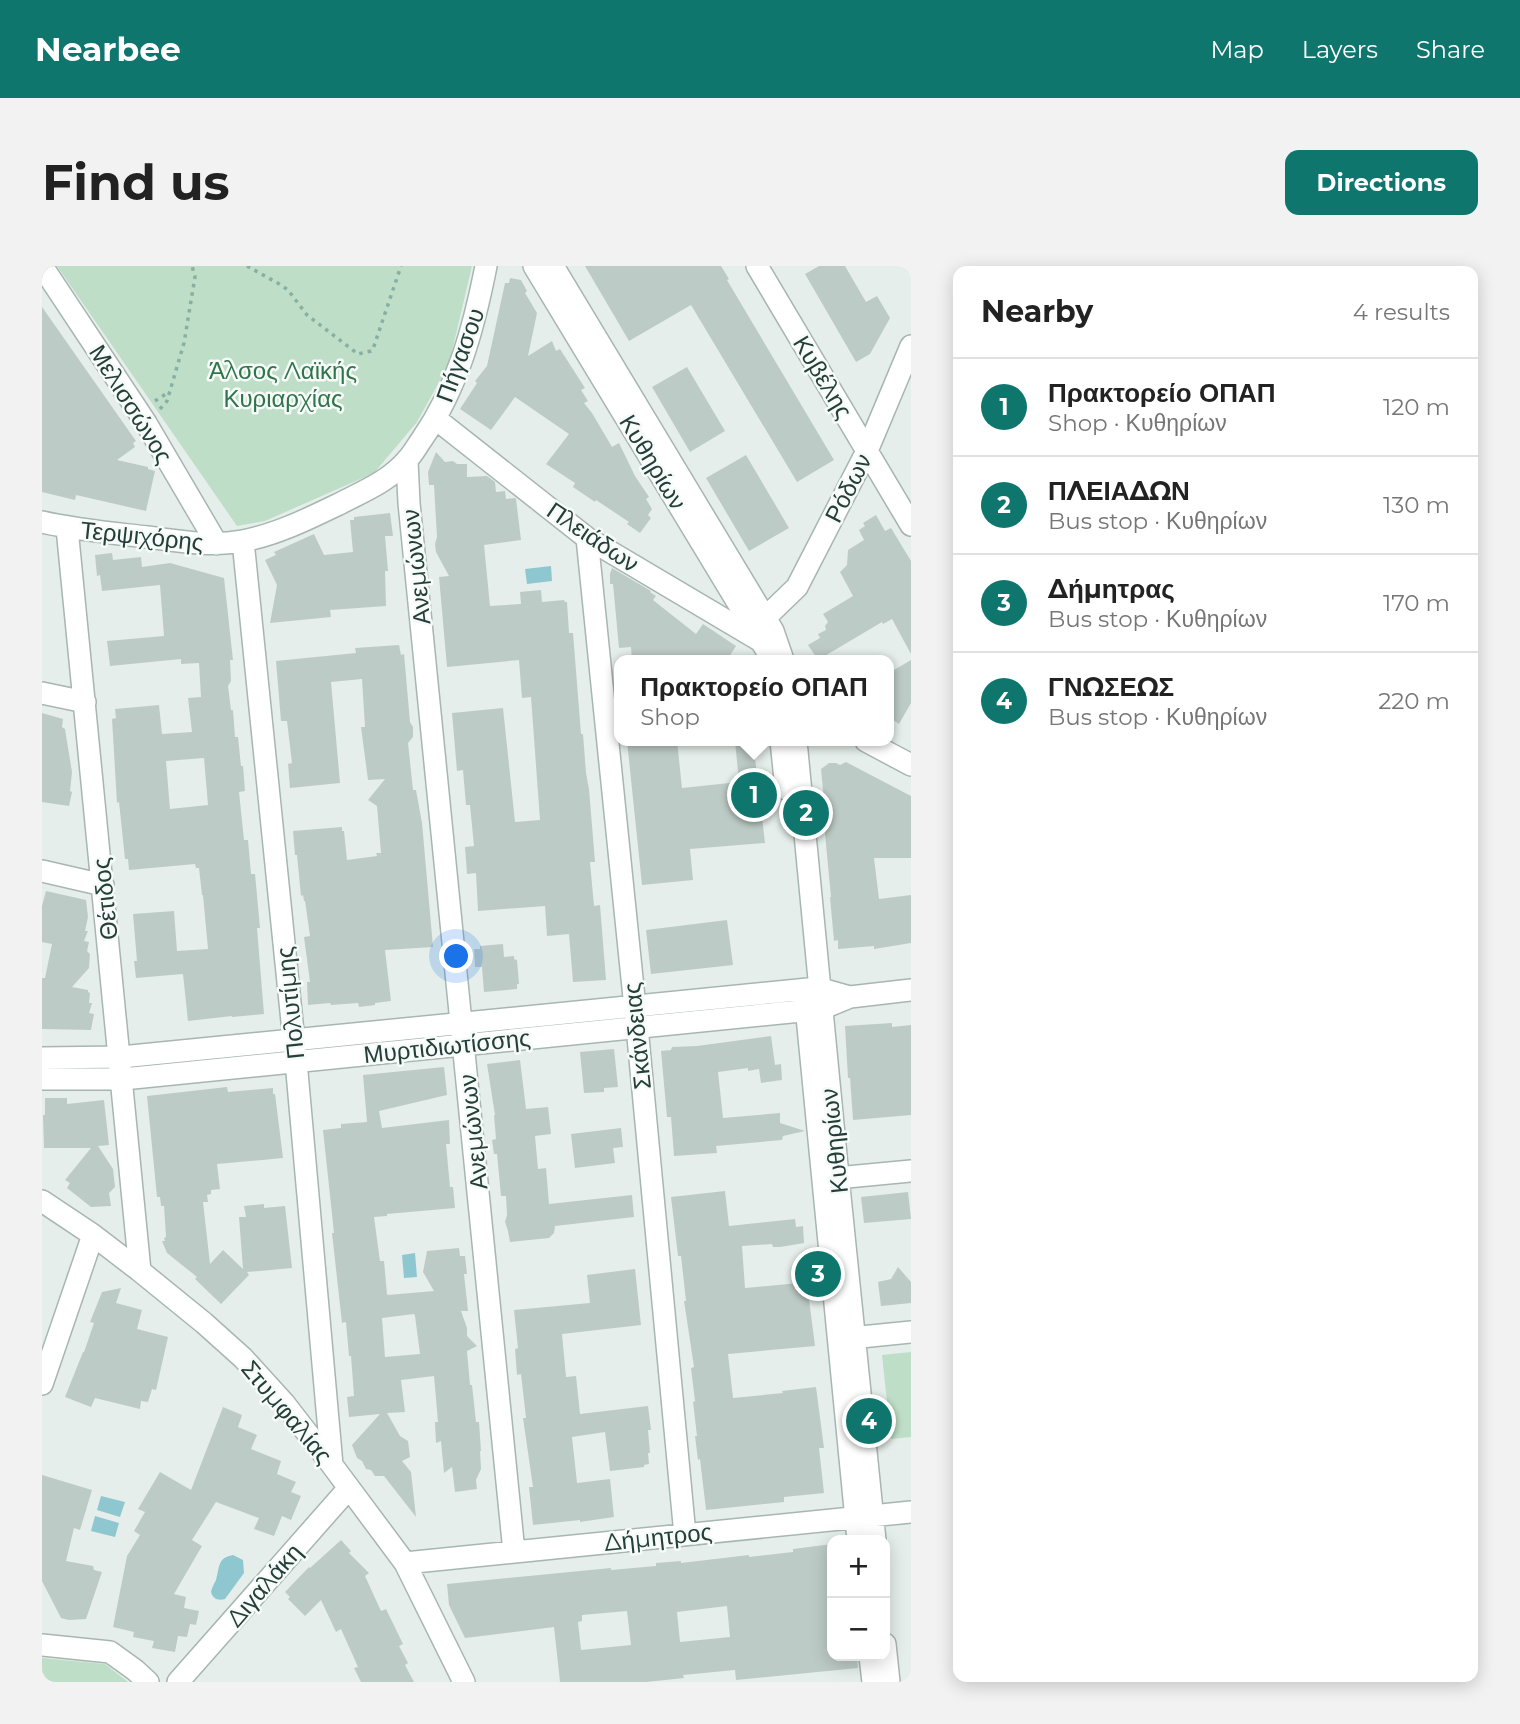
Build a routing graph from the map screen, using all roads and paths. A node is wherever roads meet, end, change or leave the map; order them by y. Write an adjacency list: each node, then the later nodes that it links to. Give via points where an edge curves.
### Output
1 (42, 266): 11 (street, Μελισσώνος)
2 (191, 266): 11 (path, via 195,277 191,309 171,390 167,401)
3 (247, 266): 4 (path, via 288,290 306,315 358,354 373,349)
4 (401, 266)
5 (486, 266): 10 (street, Πήγασου, via 463,362)
6 (534, 266): 21 (street, Κυθηρίων)
7 (553, 266): 20 (street, Κυθηρίων)
8 (757, 266): 12 (street, Κυβέλης)
9 (911, 346): 12 (street, Ρόδων)
10 (436, 419): 13 (street, Πήγασου); 17 (street, Πλειάδων)
11 (146, 422): 19 (street, Μελισσώνος)
12 (867, 451): 15 (street, Κυβέλης); 20 (street, Ρόδων, via 797,587)
13 (407, 461): 18 (street, Πήγασου, via 380,484 282,529); 34 (street, Ανεμώνων)
14 (42, 522): 16 (street, Τερψιχόρης)
15 (911, 525)
16 (67, 528): 19 (street, Τερψιχόρης); 24 (street, Θέτιδος)
17 (587, 538): 21 (street, Πλειάδων); 33 (street, Σκάνδειας)
18 (243, 541): 19 (street, Τερψιχόρης); 35 (street, Πολυτίμης)
19 (217, 544)
20 (765, 618): 22 (street, Κυθηρίων)
21 (765, 650)
22 (782, 655)
23 (42, 693): 24 (street)
24 (85, 702): 30 (street, Θέτιδος)
25 (782, 746): 32 (street, Κυθηρίων)
26 (796, 746): 32 (street, Κυθηρίων)
27 (875, 746): 28 (street)
28 (911, 765)
29 (42, 871): 30 (street)
30 (103, 885): 36 (street, Θέτιδος)
31 (911, 990): 32 (street, Μυρτιδιωτίσσης)
32 (812, 999): 33 (street, Μυρτιδιωτίσσης); 42 (street, Κυθηρίων)
33 (636, 1017): 34 (street, Μυρτιδιωτίσσης); 53 (street, Σκάνδειας)
34 (463, 1034): 35 (street, Μυρτιδιωτίσσης); 38 (street, Μυρτιδιωτίσσης); 56 (street, Ανεμώνων)
35 (293, 1040): 36 (street, Μυρτιδιωτίσσης); 38 (street, Πολυτίμης)
36 (121, 1057): 37 (street, Μυρτιδιωτίσσης); 40 (street, Θέτιδος)
37 (42, 1058)
38 (296, 1062): 40 (street, Μυρτιδιωτίσσης); 49 (street, Πολυτίμης)
39 (42, 1079): 40 (street, Μυρτιδιωτίσσης)
40 (123, 1079): 45 (street, Θέτιδος)
41 (911, 1171): 42 (street)
42 (830, 1179): 47 (street, Κυθηρίων)
43 (42, 1201): 44 (street, Στυμφαλίας)
44 (93, 1236): 45 (street, Στυμφαλίας); 48 (street)
45 (141, 1271): 49 (street, Στυμφαλίας, via 243,1358)
46 (911, 1332): 47 (street)
47 (847, 1338): 52 (street, Κυθηρίων)
48 (42, 1384)
49 (332, 1465): 50 (street, Στυμφαλίας)
50 (349, 1488): 57 (street, Στυμφαλίας); 62 (street, Διγαλάκη)
51 (911, 1512): 52 (street, Δήμητρος)
52 (864, 1517): 53 (street, Δήμητρος); 54 (street, Κυθηρίων); 55 (street, Κυθηρίων)
53 (685, 1535): 56 (street, Δήμητρος)
54 (859, 1535)
55 (872, 1535)
56 (513, 1552): 57 (street, Δήμητρος)
57 (405, 1563): 63 (street, Στυμφαλίας)
58 (42, 1645): 61 (street, via 110,1652)
59 (871, 1661): 64 (street)
60 (886, 1661): 65 (street)
61 (148, 1682)
62 (178, 1682)
63 (464, 1682)
64 (873, 1682)
65 (888, 1682)

